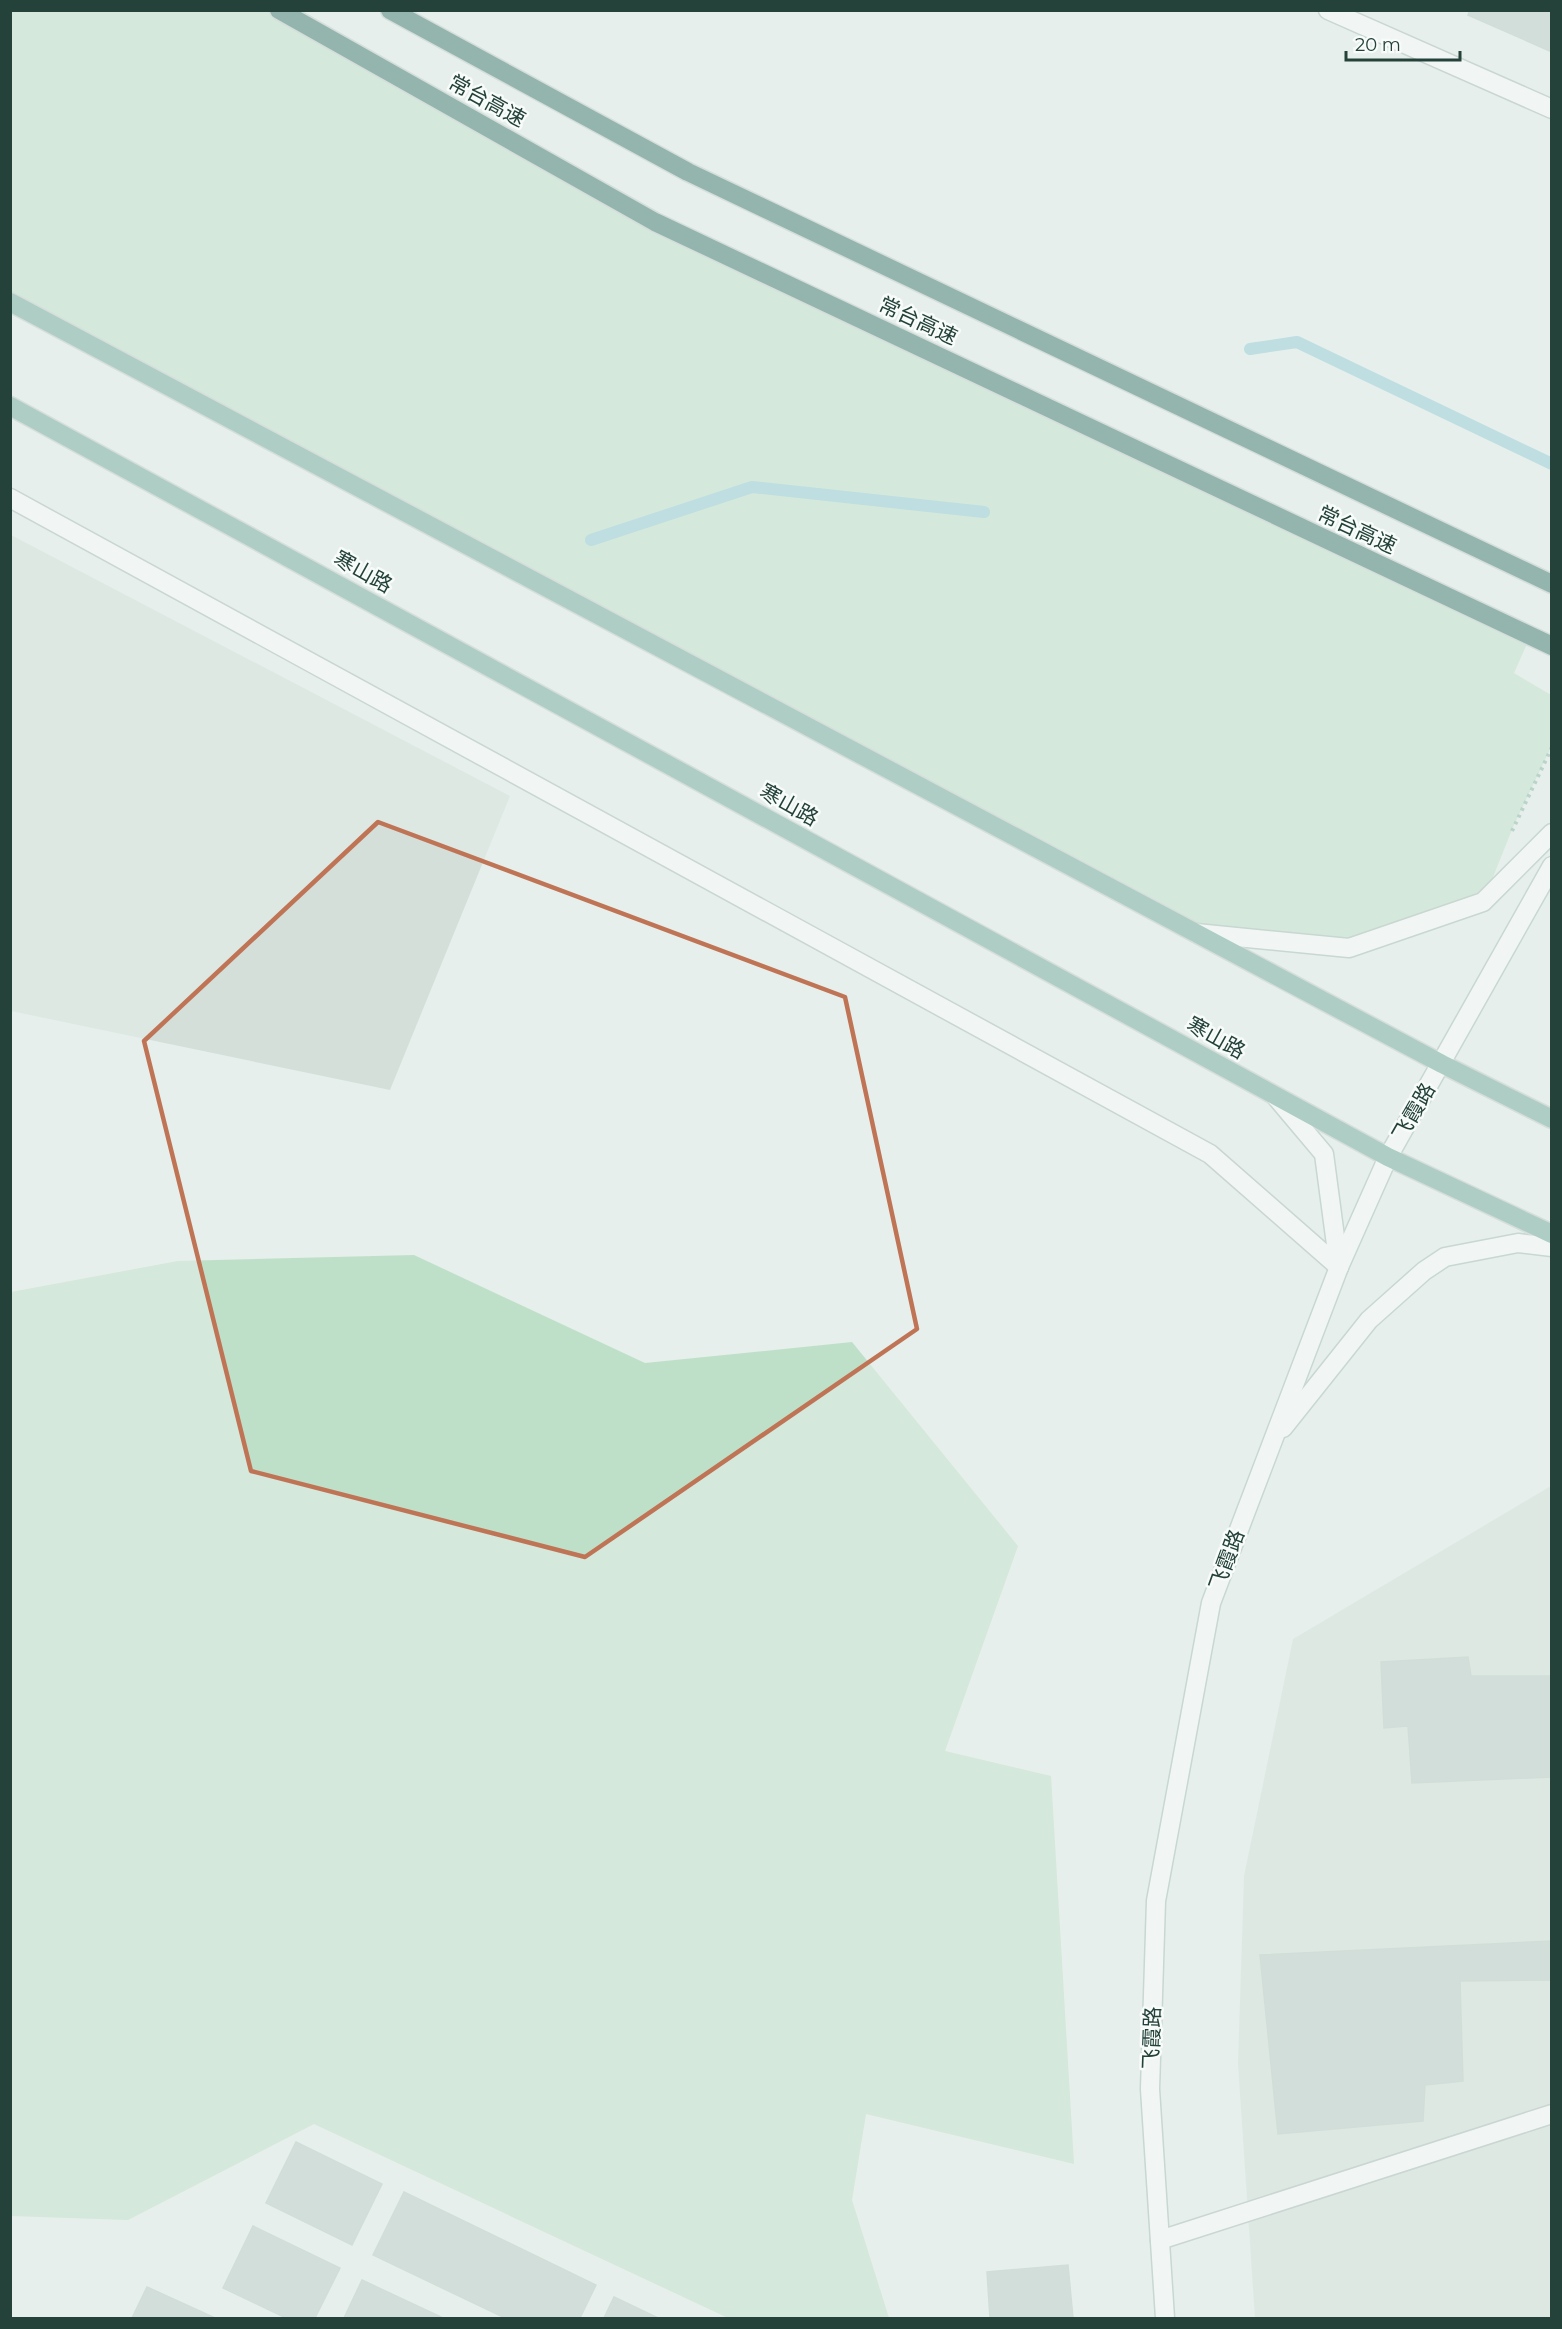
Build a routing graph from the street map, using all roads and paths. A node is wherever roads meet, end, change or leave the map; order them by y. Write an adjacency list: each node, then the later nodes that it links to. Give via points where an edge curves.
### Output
1 (279, 10): 9 (highway, 常台高速, via 656,222)
2 (390, 10): 8 (highway, 常台高速, via 688,172)
3 (1328, 10): 4 (main road)
4 (1551, 108)
5 (10, 302): 12 (main road)
6 (10, 406): 14 (main road, 寒山路)
7 (10, 498): 19 (main road, via 1210,1154)
8 (1551, 584)
9 (1551, 646)
10 (1551, 833): 12 (main road, via 1483,902 1349,948)
11 (1551, 866): 13 (main road, 飞霞路)
12 (1196, 933): 13 (main road)
13 (1442, 1064): 15 (main road); 16 (main road, 飞霞路)
14 (1276, 1096): 16 (main road, 寒山路); 19 (main road, via 1324,1154)
15 (1551, 1119)
16 (1388, 1157): 17 (main road, 寒山路); 19 (main road, 飞霞路)
17 (1551, 1234)
18 (1551, 1247): 20 (main road, via 1518,1244 1445,1257 1424,1270 1369,1320)
19 (1339, 1267): 20 (main road, 飞霞路)
20 (1270, 1444): 22 (main road, 飞霞路, via 1211,1604 1156,1901 1150,2090)
21 (1551, 2114): 22 (main road)
22 (1160, 2240): 23 (main road, 飞霞路)
23 (1165, 2319)

